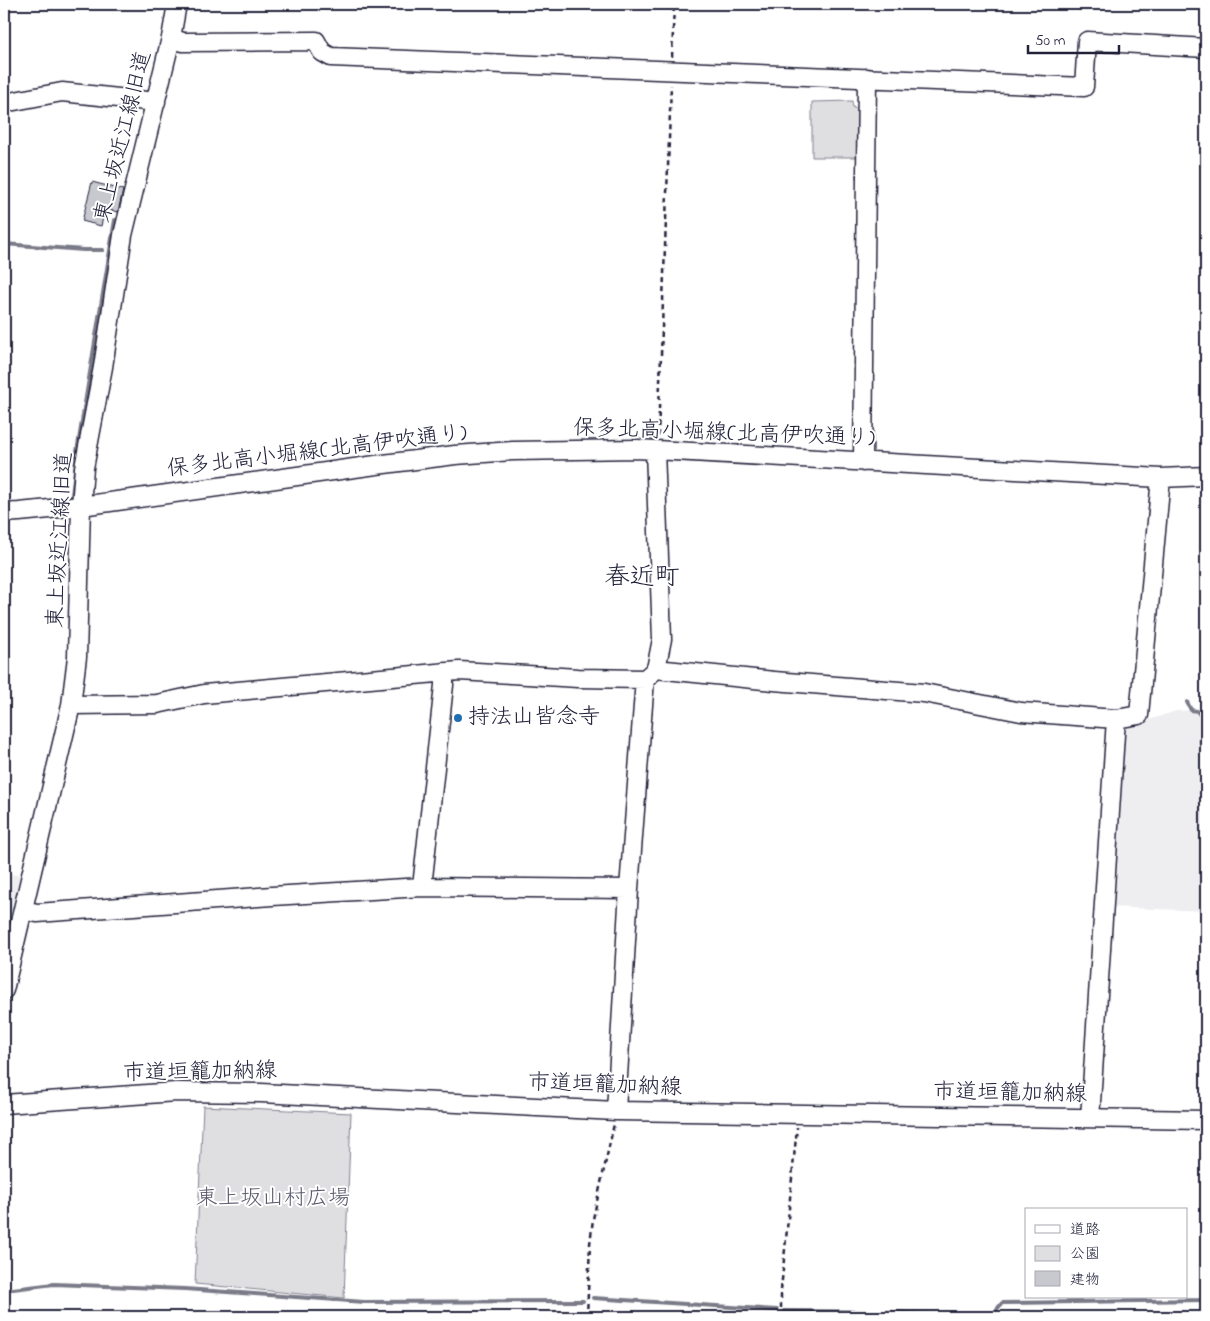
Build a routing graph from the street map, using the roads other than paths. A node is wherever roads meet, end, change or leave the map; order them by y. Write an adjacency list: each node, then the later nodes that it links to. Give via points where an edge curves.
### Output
1 (177, 4): 2 (street, 東上坂近江線旧道)
2 (171, 38): 4 (street, via 183,42 316,41 322,52 331,57); 5 (street, 東上坂近江線旧道)
3 (1206, 48): 4 (street, via 1087,41 1084,87)
4 (867, 78): 8 (street)
5 (156, 102): 6 (street, via 62,92); 11 (street, 東上坂近江線旧道, via 123,235 84,468)
6 (4, 103)
7 (655, 450): 8 (street, 保多北高小堀線(北高伊吹通り)); 11 (street, 保多北高小堀線(北高伊吹通り), via 513,451 455,455); 14 (street, via 662,638)
8 (863, 462): 10 (street, 保多北高小堀線(北高伊吹通り))
9 (1206, 476): 10 (street, 保多北高小堀線(北高伊吹通り))
10 (1161, 478): 16 (street, via 1139,715)
11 (81, 506): 12 (street, 保多北高小堀線(北高伊吹通り)); 15 (street, 東上坂近江線旧道, via 77,657)
12 (4, 512)
13 (444, 672): 14 (street, via 578,678); 15 (street, via 204,694 157,704); 17 (street)
14 (651, 674): 16 (street, via 924,693 1021,712); 18 (street)
15 (71, 706): 19 (street, 東上坂近江線旧道)
16 (1116, 719): 23 (street)
17 (422, 887): 18 (street); 19 (street, via 37,913)
18 (629, 889): 22 (street)
19 (23, 910): 20 (street, 東上坂近江線旧道)
20 (4, 990)
21 (4, 1104): 22 (street, 市道垣籠加納線, via 176,1092)
22 (616, 1111): 23 (street, 市道垣籠加納線)
23 (1090, 1118): 24 (street, 市道垣籠加納線)
24 (1206, 1120)

